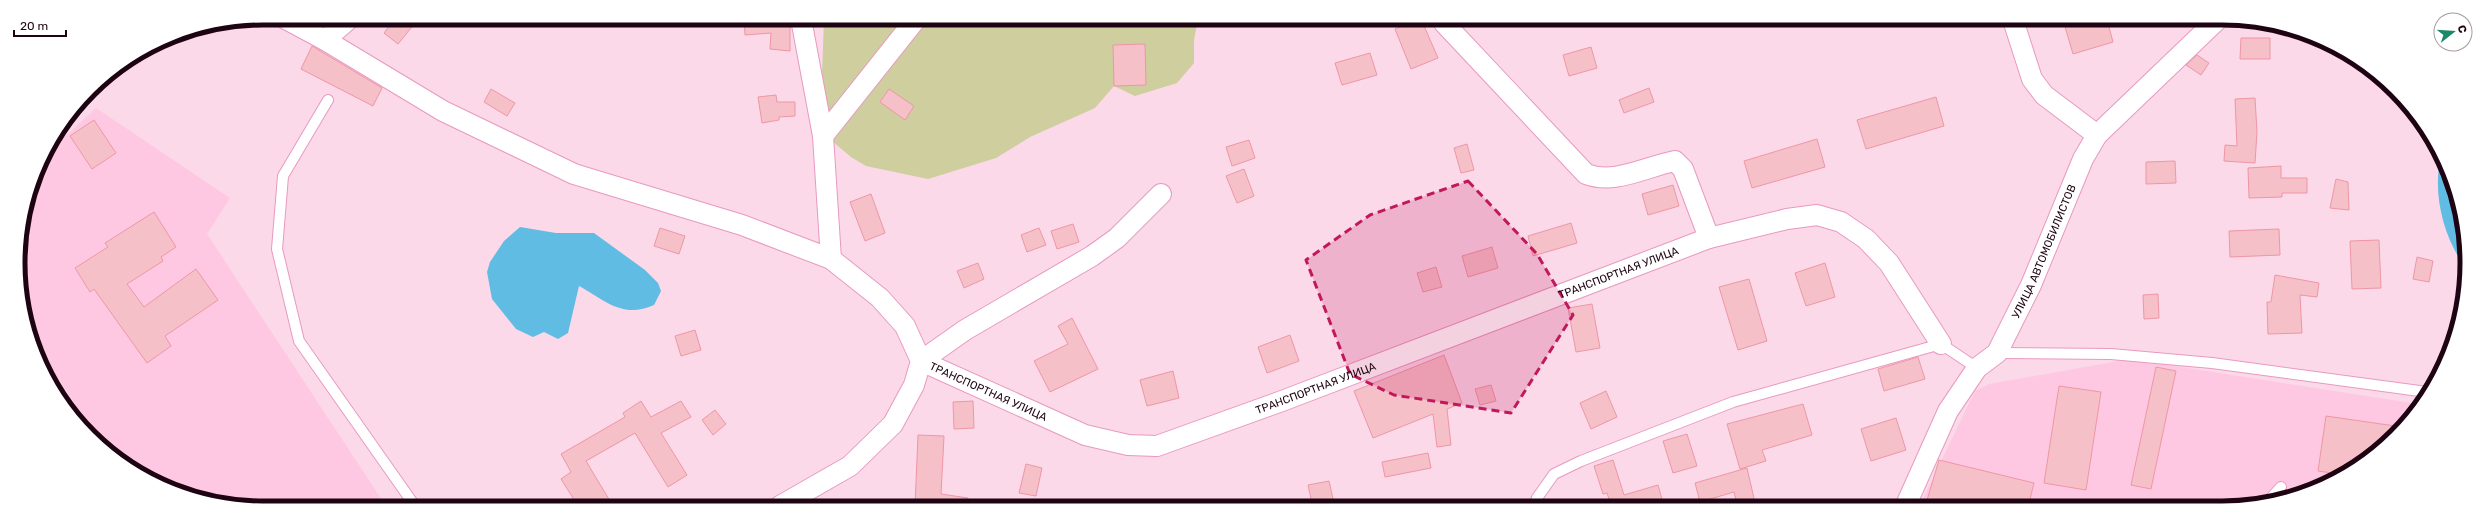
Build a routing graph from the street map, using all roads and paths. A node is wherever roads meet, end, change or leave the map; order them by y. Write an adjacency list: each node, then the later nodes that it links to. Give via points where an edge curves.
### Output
1 (297, 25): 8 (street)
2 (342, 25): 8 (street)
3 (802, 25): 11 (street)
4 (911, 25): 11 (street)
5 (1446, 25): 13 (street, via 1586,174 1599,179 1609,179 1653,166 1675,162 1679,165 1690,184)
6 (2015, 25): 10 (street, via 2032,79 2044,95)
7 (2212, 25): 10 (street, УЛИЦА АВТОМОБИЛИСТОВ)
8 (325, 40): 14 (street, via 443,111 574,174 742,225)
9 (328, 100): 22 (lane, via 283,176 277,249 299,341)
10 (2097, 135): 16 (street, УЛИЦА АВТОМОБИЛИСТОВ, via 2083,159 2031,285)
11 (823, 136): 14 (street)
12 (1161, 194): 17 (street, ТРАНСПОРТНАЯ УЛИЦА, via 1117,238 1092,256 965,330)
13 (1709, 238): 15 (street, ТРАНСПОРТНАЯ УЛИЦА, via 1787,219 1817,215 1841,222 1866,239 1890,263); 17 (street, ТРАНСПОРТНАЯ УЛИЦА, via 1158,446 1128,445 1085,435)
14 (831, 259): 17 (street, via 880,298 905,326)
15 (1941, 344): 18 (lane); 24 (lane, via 1733,402 1554,474)
16 (1997, 353): 18 (street, УЛИЦА АВТОМОБИЛИСТОВ); 19 (lane, via 2112,354 2212,363)
17 (921, 361): 23 (street, via 914,385 893,424 850,466)
18 (1977, 368): 25 (street, УЛИЦА АВТОМОБИЛИСТОВ, via 1948,411)
19 (2422, 391)
20 (2280, 487): 21 (lane)
21 (2273, 495)
22 (411, 501)
23 (789, 501)
24 (1536, 501)
25 (1908, 501)

